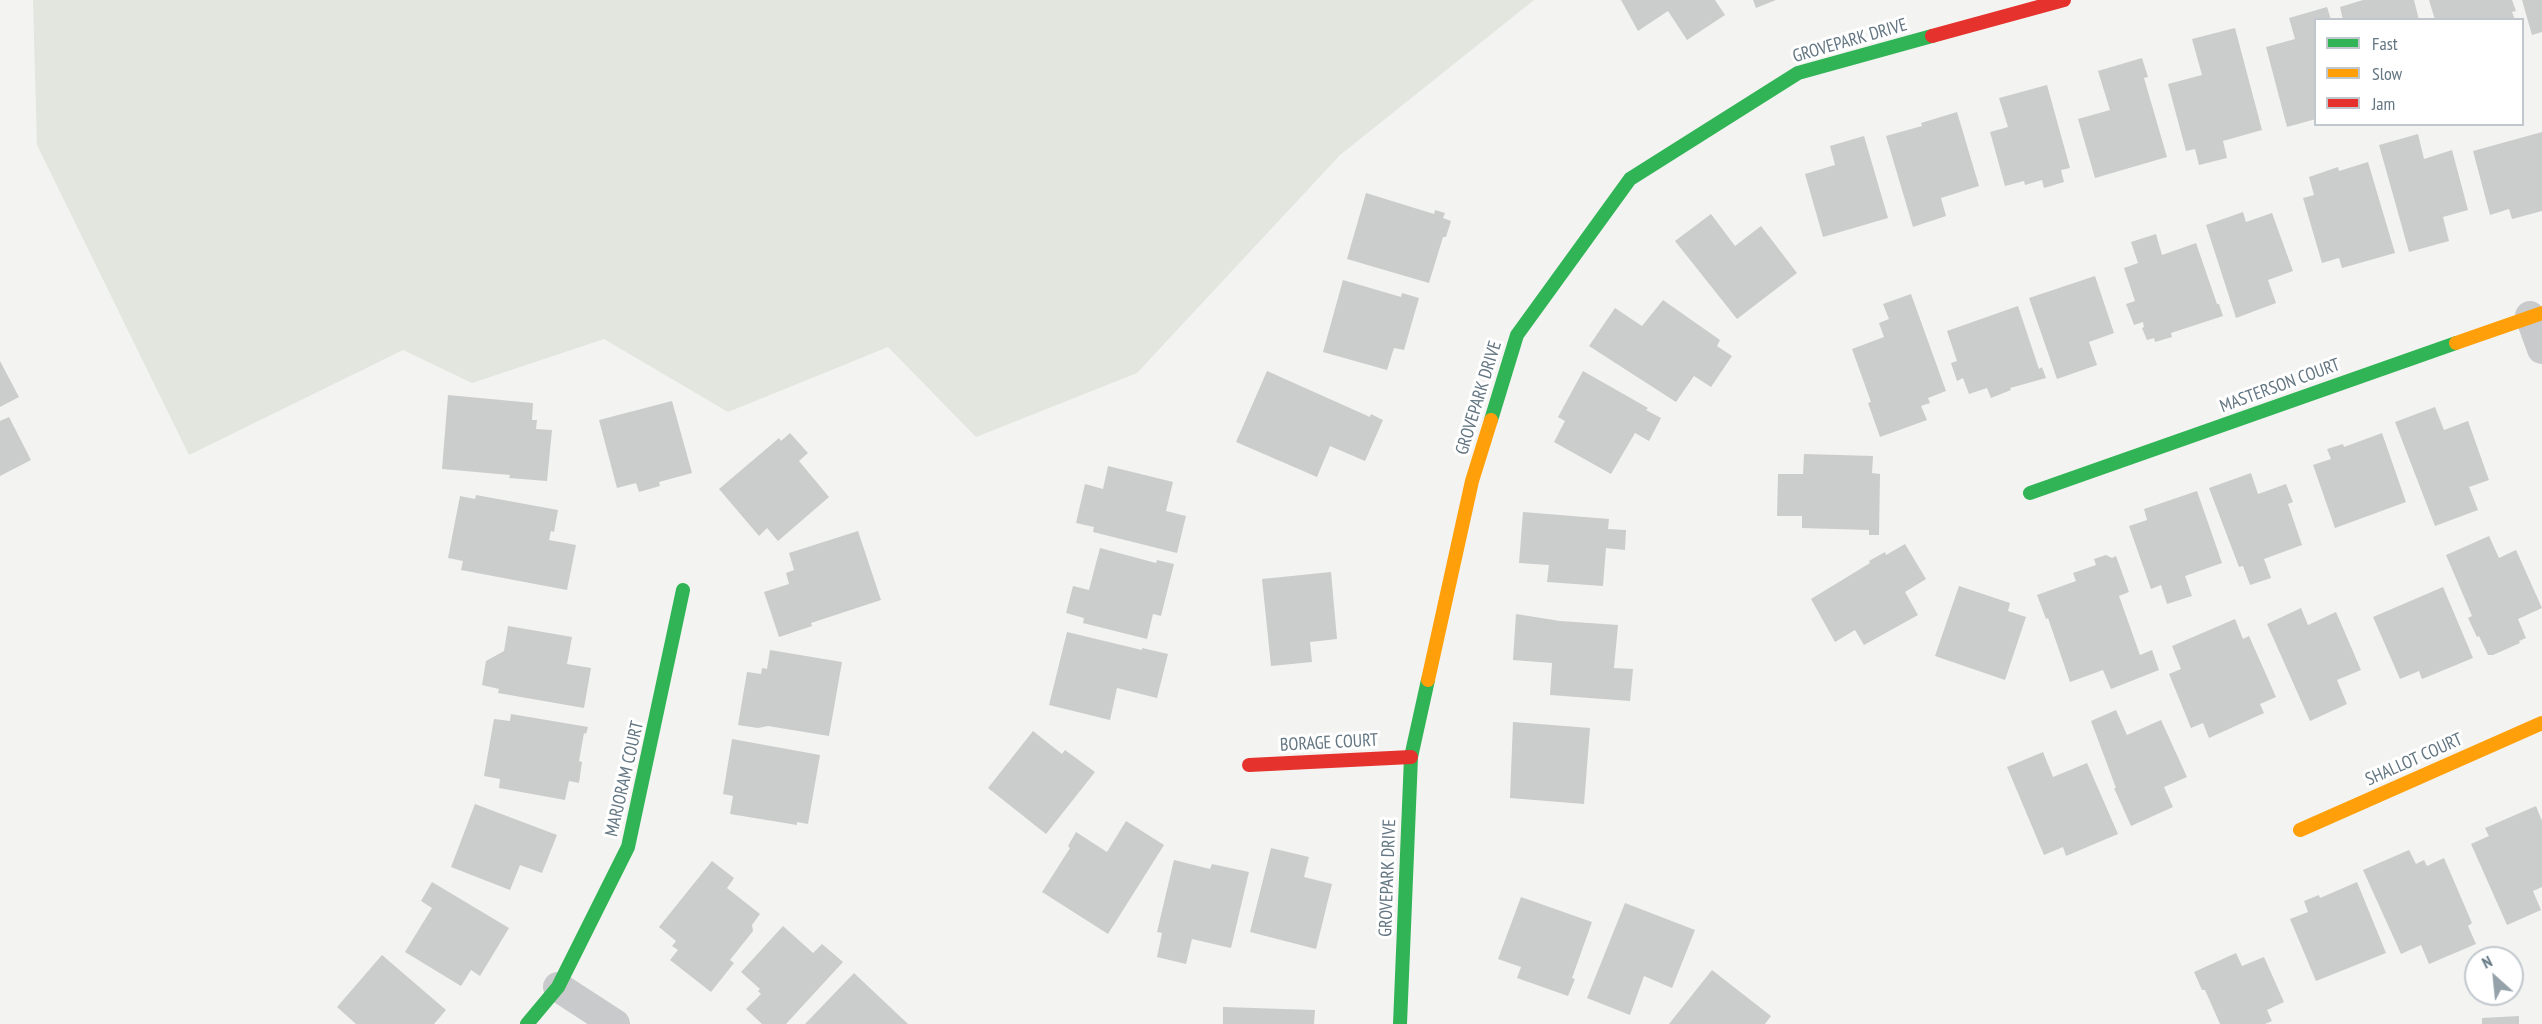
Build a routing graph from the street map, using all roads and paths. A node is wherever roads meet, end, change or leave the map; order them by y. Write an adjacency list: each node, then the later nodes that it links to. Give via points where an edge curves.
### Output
1 (2064, 0): 7 (street, GROVEPARK DRIVE, via 1798,73 1630,179 1517,335 1472,481)
2 (2536, 314): 3 (street); 4 (street, MASTERSON COURT)
3 (2542, 349)
4 (2030, 493)
5 (683, 590): 10 (street, MARJORAM COURT, via 628,847)
6 (2542, 723): 9 (street, SHALLOT COURT)
7 (1411, 757): 8 (street, BORAGE COURT); 13 (street, GROVEPARK DRIVE)
8 (1249, 765)
9 (2300, 830)
10 (558, 987): 11 (street, MARJORAM COURT); 12 (street)
11 (527, 1024)
12 (615, 1024)
13 (1400, 1024)

